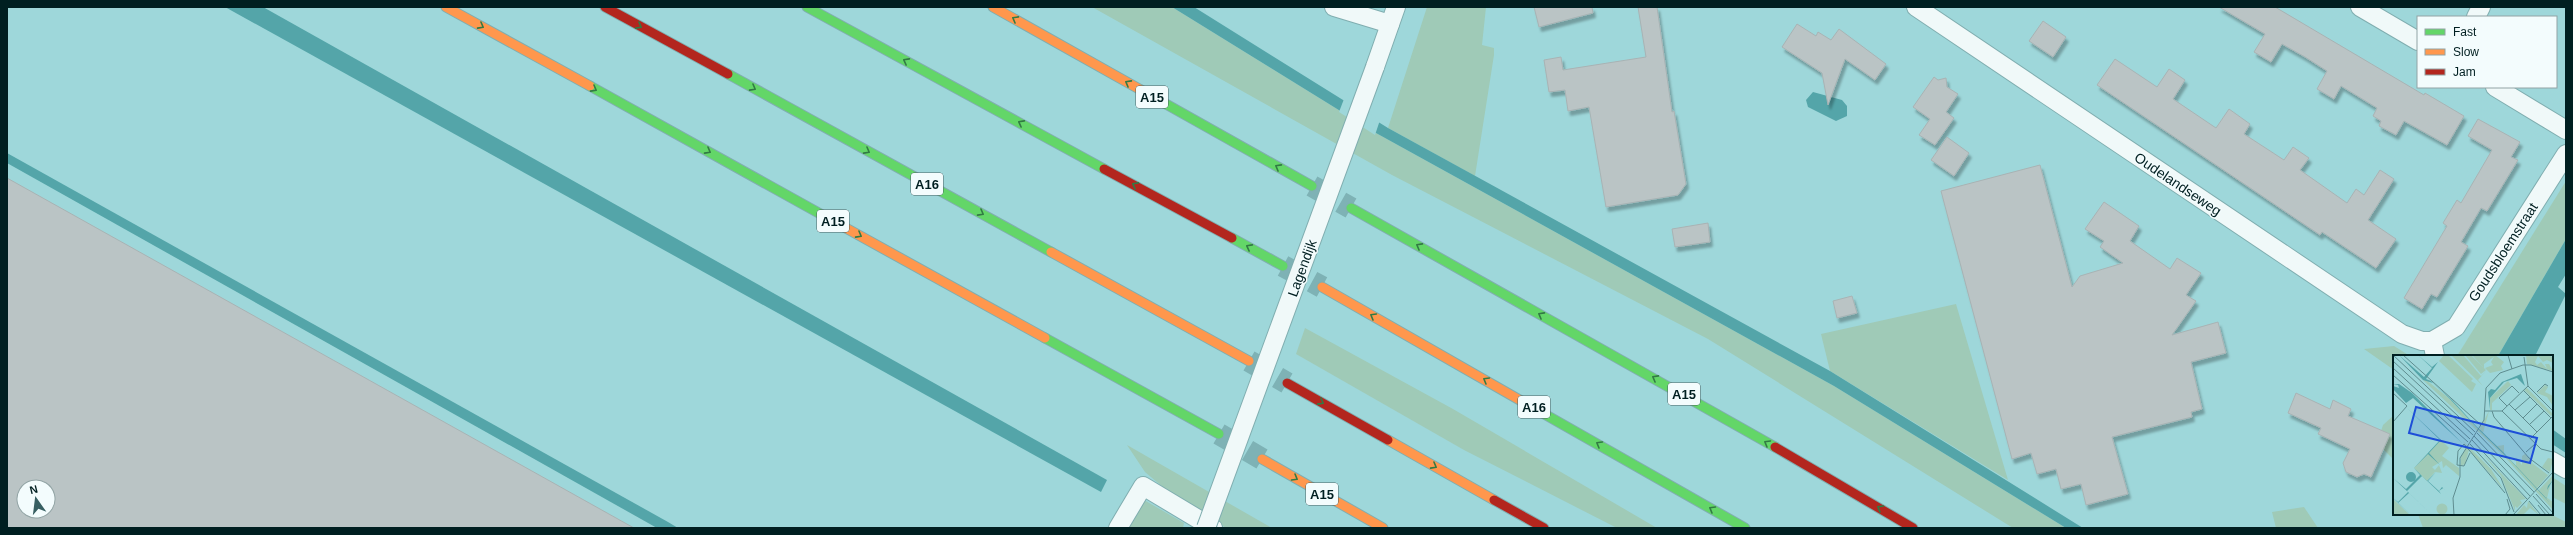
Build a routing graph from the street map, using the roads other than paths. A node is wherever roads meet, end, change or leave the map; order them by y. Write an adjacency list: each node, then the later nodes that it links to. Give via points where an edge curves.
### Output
1 (446, 7): 23 (highway, A15, one-way to 23)
2 (605, 7): 21 (highway, A16, one-way to 21)
3 (807, 7): 18 (highway, one-way to 3)
4 (993, 7): 16 (highway, A15, one-way to 4)
5 (1334, 7): 11 (street)
6 (1396, 7): 11 (street, Lagendijk)
7 (1916, 7): 20 (street, Oudelandseweg, via 2402,334)
8 (2360, 7): 12 (street)
9 (2481, 7): 10 (street)
10 (2476, 16)
11 (1390, 24): 28 (street, Lagendijk, bridge)
12 (2417, 40)
13 (2497, 88): 14 (street)
14 (2566, 130)
15 (2566, 154): 20 (street, Goudsbloemstraat, via 2456,327)
16 (1312, 186)
17 (1351, 208): 33 (highway, A15, one-way to 17, via 1688,397)
18 (1284, 266)
19 (1322, 287): 32 (highway, A16, one-way to 19)
20 (2433, 348)
21 (1250, 361)
22 (1287, 383): 31 (highway, one-way to 31)
23 (1219, 434)
24 (1262, 459): 30 (highway, A15, one-way to 30)
25 (2553, 462): 26 (street)
26 (2566, 469)
27 (1118, 528): 29 (street, via 1143,486)
28 (1206, 528)
29 (1213, 528)
30 (1383, 528)
31 (1544, 528)
32 (1745, 528)
33 (1913, 528)

